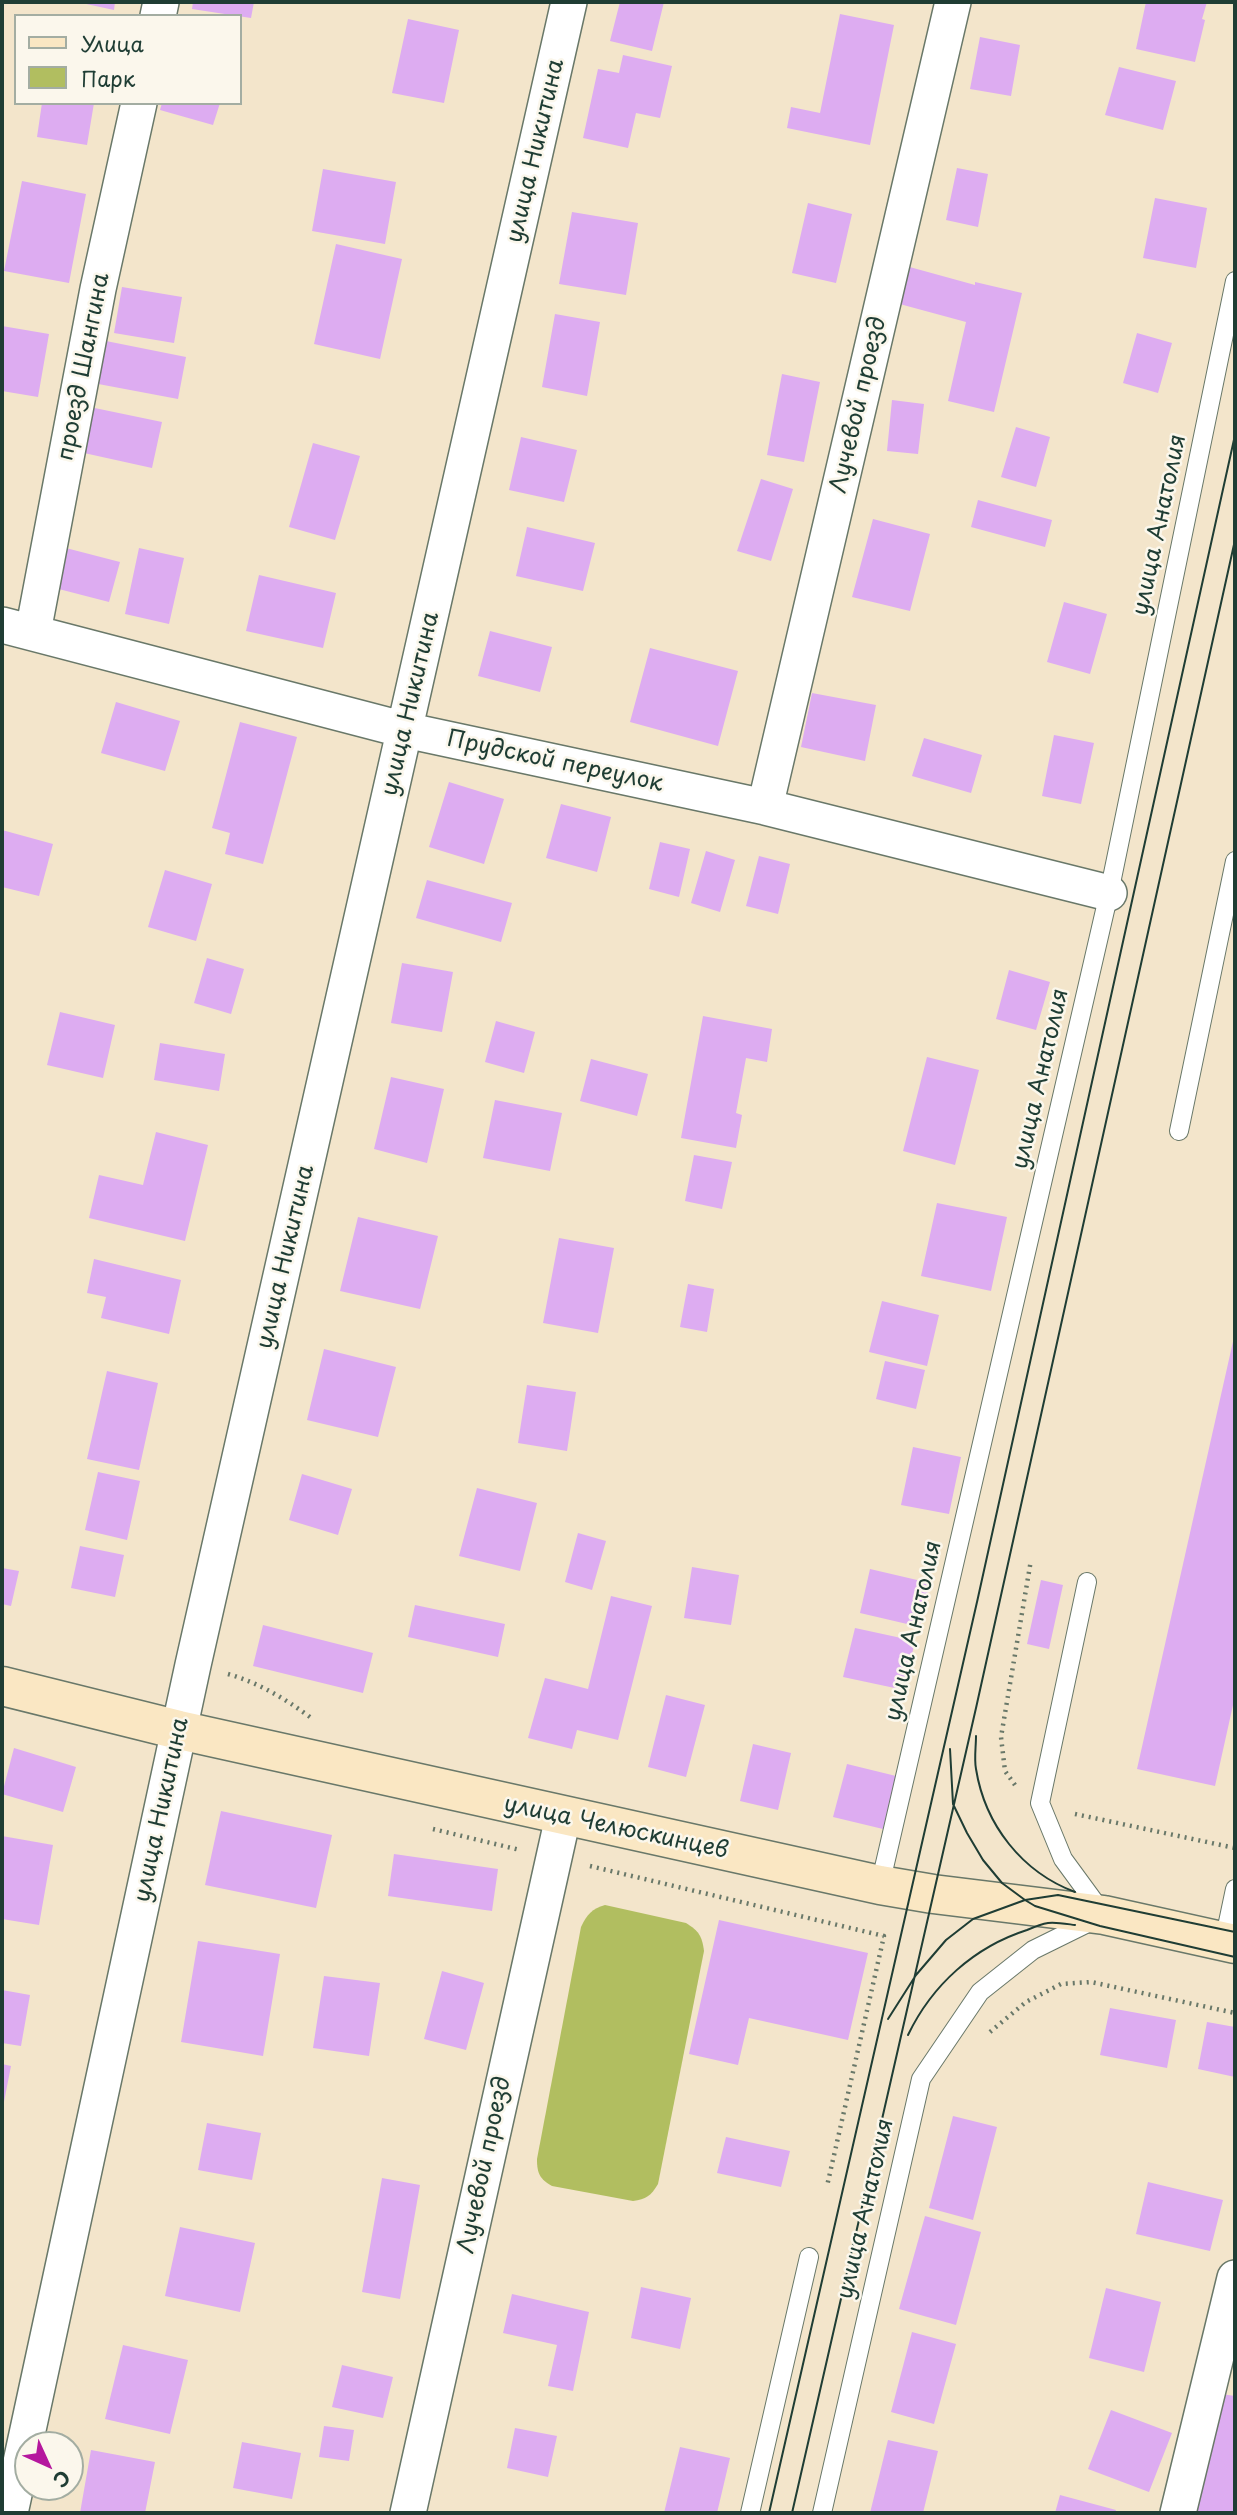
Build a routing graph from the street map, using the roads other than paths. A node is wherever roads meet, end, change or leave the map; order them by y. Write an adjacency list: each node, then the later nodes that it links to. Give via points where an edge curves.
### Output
1 (569, 2): 6 (street, улица Никитина)
2 (953, 2): 7 (street, Лучевой проезд)
3 (139, 105): 5 (street, проезд Шангина)
4 (1235, 281): 9 (lane, улица Анатолия)
5 (17, 629): 6 (street, Прудской переулок)
6 (405, 730): 7 (street, Прудской переулок); 14 (street, улица Никитина)
7 (765, 807): 9 (street, Прудской переулок)
8 (1235, 861): 10 (lane)
9 (1109, 894): 16 (lane, улица Анатолия)
10 (1229, 920): 11 (lane)
11 (1179, 1131)
12 (1087, 1582): 18 (lane, via 1040,1803 1063,1859)
13 (2, 1686): 14 (main road, улица Челюскинцев)
14 (179, 1730): 15 (main road, улица Челюскинцев); 22 (street, улица Никитина)
15 (563, 1816): 16 (main road, улица Челюскинцев); 23 (street, Лучевой проезд)
16 (880, 1885): 18 (main road, улица Челюскинцев)
17 (1235, 1889): 19 (lane)
18 (1104, 1915): 19 (main road, улица Челюскинцев); 25 (lane, улица Анатолия, via 1033,1950 979,1992 921,2079)
19 (1230, 1943)
20 (810, 2258): 24 (lane, улица Анатолия)
21 (1235, 2278): 26 (street)
22 (10, 2513)
23 (408, 2513)
24 (750, 2513)
25 (822, 2513)
26 (1178, 2513)

